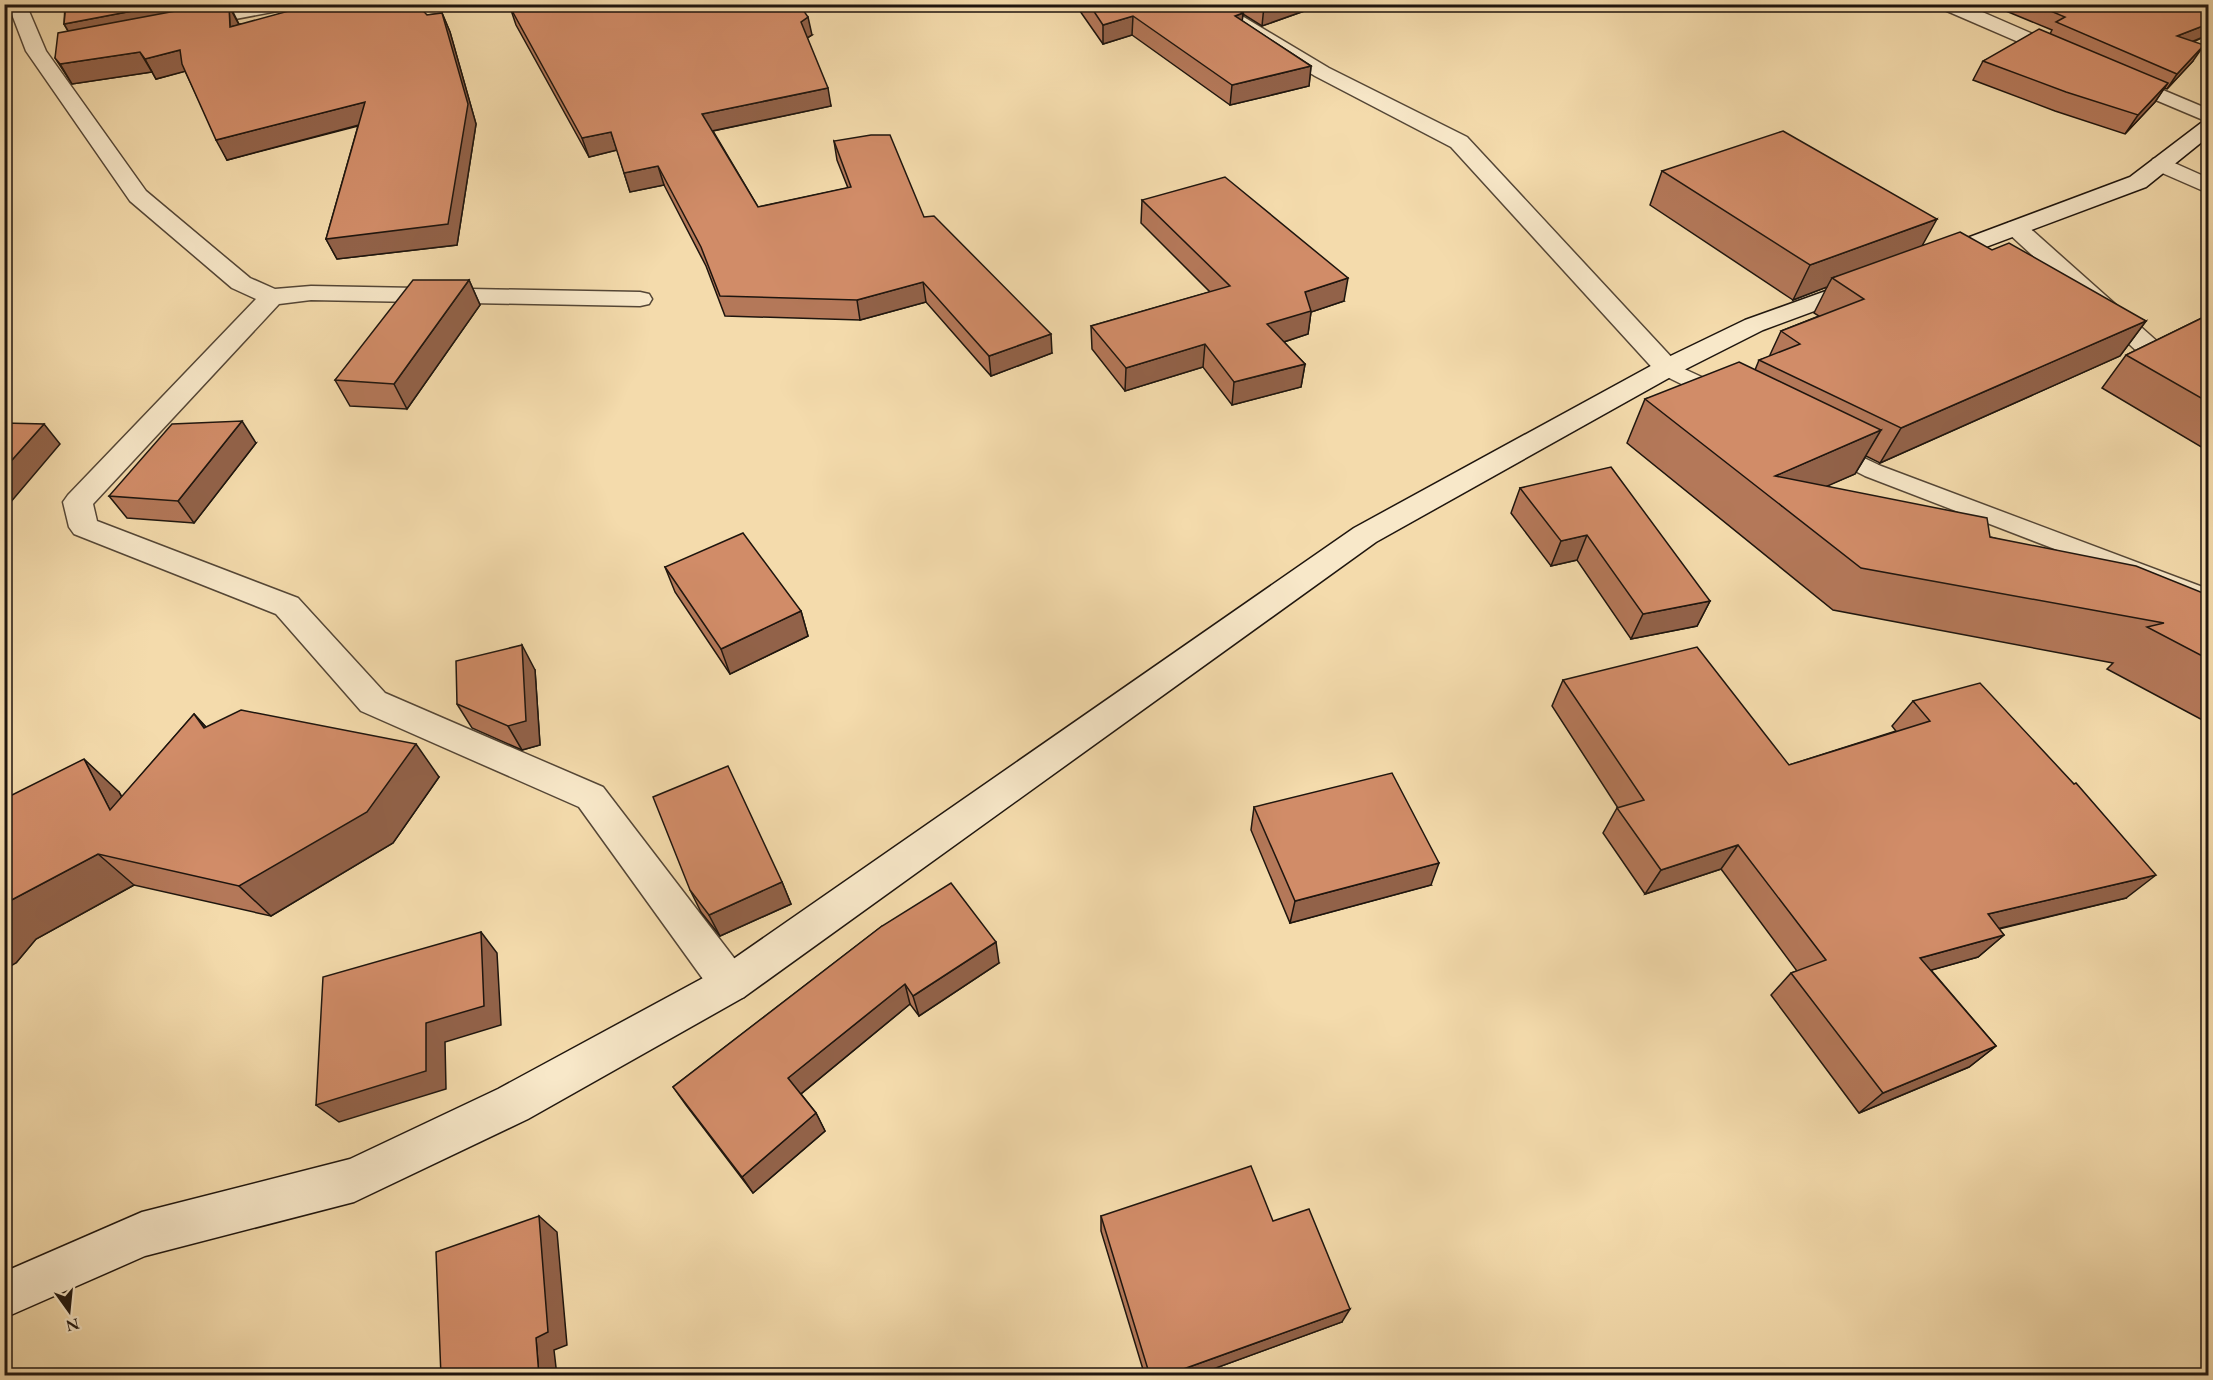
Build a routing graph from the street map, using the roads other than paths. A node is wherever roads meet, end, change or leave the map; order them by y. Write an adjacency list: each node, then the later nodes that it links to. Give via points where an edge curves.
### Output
1 (17, 4): 7 (street)
2 (283, 4): 5 (street)
3 (1208, 4): 16 (street, via 1322,72 1459,142)
4 (1947, 4): 8 (street)
5 (166, 27)
6 (60, 46): 7 (street)
7 (36, 51): 13 (street, via 138,196 241,283)
8 (2208, 116)
9 (2208, 127): 10 (street)
10 (2161, 164): 11 (street); 12 (street, via 2138,182)
11 (2208, 186)
12 (2016, 228): 15 (street); 16 (street, via 1754,325)
13 (272, 297): 14 (street, via 311,293); 20 (street, via 78,502 84,527 287,606 373,702 591,796)
14 (640, 299)
15 (2150, 349)
16 (1667, 368): 17 (lane); 20 (street, via 1365,535)
17 (1747, 408)
18 (1810, 439): 19 (lane, via 1873,471)
19 (2208, 599)
20 (730, 984): 21 (street, via 513,1104 354,1180 142,1234)
21 (4, 1295)

